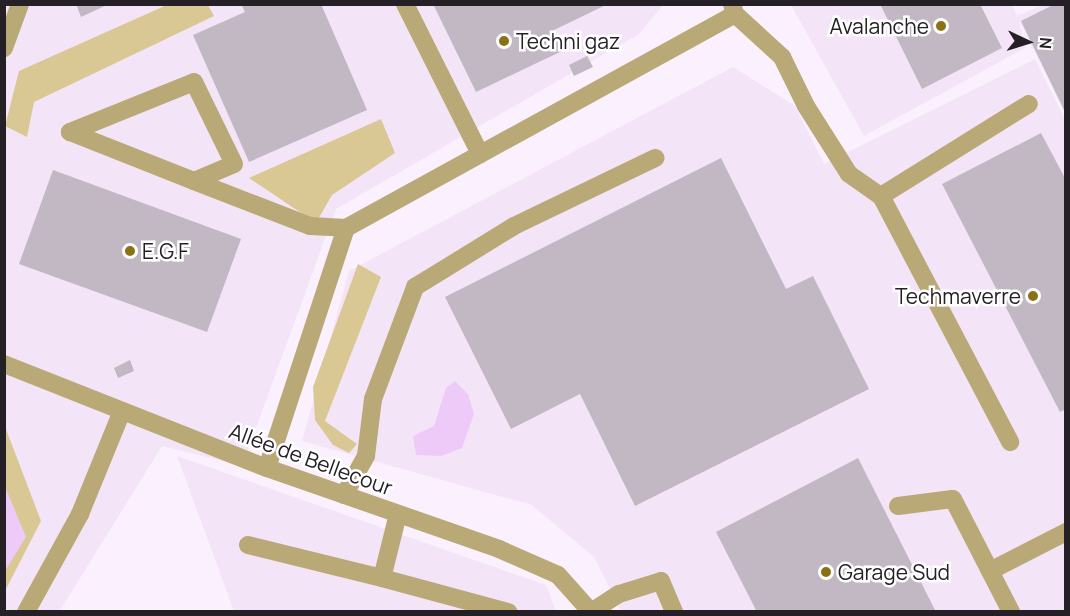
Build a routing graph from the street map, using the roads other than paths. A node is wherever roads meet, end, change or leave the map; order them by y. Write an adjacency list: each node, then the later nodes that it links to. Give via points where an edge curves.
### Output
1 (20, 4): 4 (street)
2 (405, 4): 6 (street)
3 (734, 9): 6 (street); 9 (street, via 782,57 806,106 849,174)
4 (4, 48)
5 (1029, 104): 9 (street)
6 (480, 154): 10 (street)
7 (656, 158): 15 (street, via 514,226 415,287 373,399 366,456)
8 (194, 181): 8 (street, via 174,172 70,132 195,82 234,164); 10 (street, via 310,226)
9 (881, 196): 13 (street)
10 (346, 228): 14 (street)
11 (4, 364): 12 (street, Allée de Bellecour)
12 (122, 411): 14 (street, Allée de Bellecour); 22 (street, via 80,514)
13 (1010, 442)
14 (267, 468): 15 (street, Allée de Bellecour)
15 (344, 495): 17 (street, Allée de Bellecour)
16 (898, 506): 20 (street, via 953,499)
17 (398, 514): 21 (street); 24 (street, Allée de Bellecour, via 499,549 558,575)
18 (1065, 532): 20 (street)
19 (248, 546): 21 (street)
20 (990, 571): 26 (street)
21 (382, 578): 23 (street)
22 (26, 612)
23 (507, 612)
24 (591, 612): 25 (street, via 619,594 661,581)
25 (674, 612)
26 (1011, 612)

